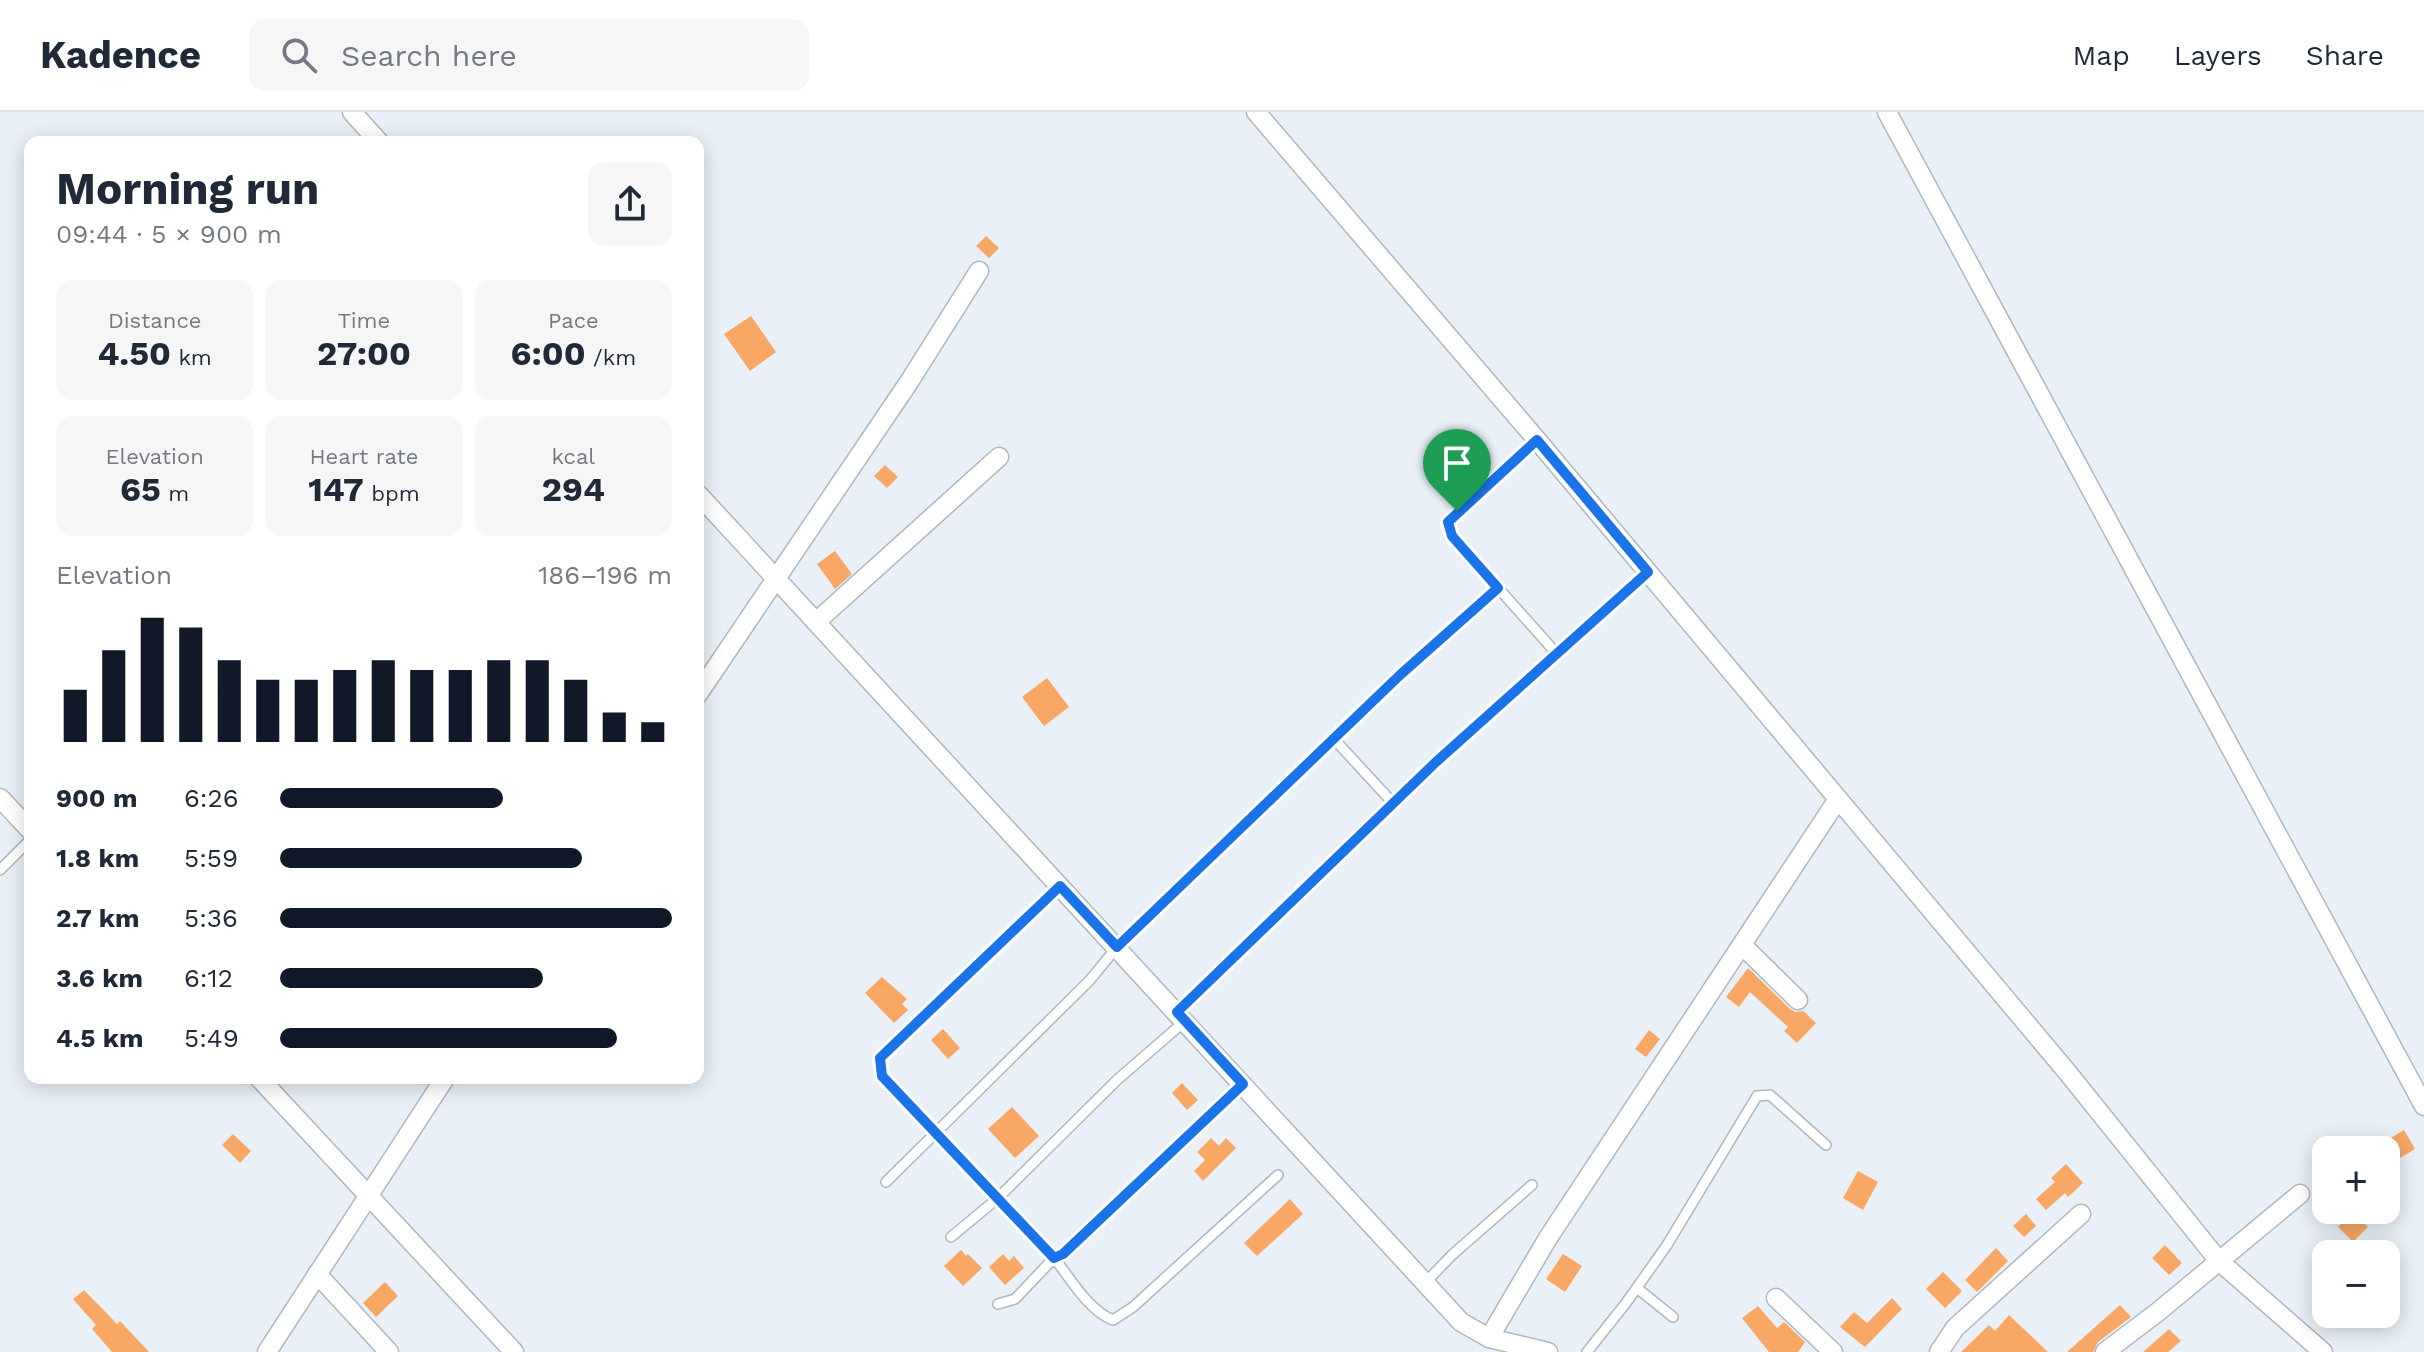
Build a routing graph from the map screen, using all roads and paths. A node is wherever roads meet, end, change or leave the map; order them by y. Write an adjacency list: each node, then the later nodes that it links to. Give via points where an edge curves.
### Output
1 (352, 112): 4 (street)
2 (1256, 112): 6 (street)
3 (1887, 112): 30 (street)
4 (374, 136)
5 (979, 271): 10 (street)
6 (1537, 440): 9 (street); 11 (lane, via 1448,522 1452,536)
7 (999, 457): 12 (street)
8 (704, 501): 10 (street)
9 (1648, 572): 13 (lane); 17 (street)
10 (774, 578): 12 (street); 14 (street)
11 (1498, 588): 13 (lane); 15 (lane)
12 (816, 622): 22 (street)
13 (1557, 654): 18 (lane)
14 (704, 685)
15 (1333, 738): 18 (lane); 24 (lane)
16 (0, 798): 19 (street)
17 (1838, 799): 23 (street); 42 (street)
18 (1393, 803): 26 (lane)
19 (24, 824)
20 (24, 846): 21 (lane)
21 (0, 870)
22 (1060, 886): 24 (street); 31 (lane, via 880,1058 882,1076)
23 (1743, 946): 25 (street); 49 (street, via 1572,1201)
24 (1117, 947): 26 (street); 31 (lane)
25 (1798, 1000)
26 (1181, 1017): 29 (street); 38 (lane)
27 (265, 1084): 37 (street)
28 (441, 1084): 37 (street)
29 (1243, 1084): 41 (lane); 44 (street)
30 (2424, 1106)
31 (937, 1134): 34 (lane); 38 (lane)
32 (1826, 1145): 45 (lane, via 1770,1095 1757,1096)
33 (1278, 1175): 41 (lane, via 1113,1320 1103,1316)
34 (886, 1182)
35 (1532, 1185): 44 (lane)
36 (2300, 1194): 42 (street)
37 (368, 1195): 43 (street); 52 (street)
38 (998, 1198): 40 (lane); 41 (lane)
39 (2081, 1214): 56 (street, via 1955,1328)
40 (951, 1237)
41 (1054, 1258): 47 (lane, via 1015,1299)
42 (2219, 1261): 57 (street); 58 (street)
43 (317, 1274): 50 (street); 51 (street)
44 (1425, 1283): 49 (street, via 1461,1322)
45 (1637, 1288): 48 (lane); 54 (lane)
46 (1776, 1298): 55 (street)
47 (998, 1304)
48 (1673, 1317)
49 (1489, 1338): 53 (street)
50 (267, 1352)
51 (389, 1352)
52 (514, 1352)
53 (1548, 1352)
54 (1587, 1352)
55 (1833, 1352)
56 (1939, 1352)
57 (2105, 1352)
58 (2323, 1352)

